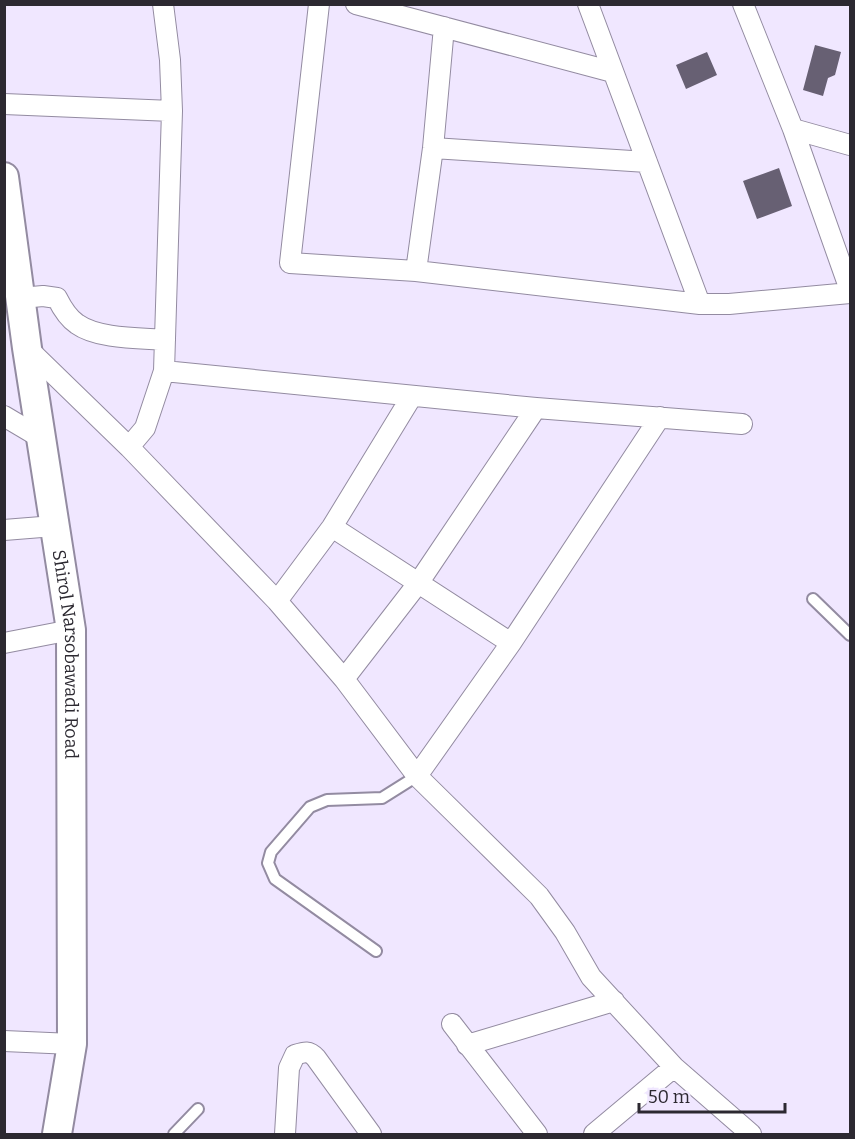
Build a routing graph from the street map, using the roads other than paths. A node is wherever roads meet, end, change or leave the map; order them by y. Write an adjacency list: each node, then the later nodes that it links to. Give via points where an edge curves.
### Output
1 (163, 4): 9 (street)
2 (319, 4): 15 (street, via 290,263)
3 (356, 4): 6 (street)
4 (588, 4): 7 (street)
5 (744, 4): 10 (street)
6 (444, 27): 7 (street); 12 (street)
7 (613, 72): 13 (street)
8 (4, 104): 9 (street)
9 (172, 111): 19 (street)
10 (793, 129): 11 (street); 16 (street)
11 (850, 146)
12 (433, 148): 13 (street); 15 (street)
13 (647, 162): 18 (street)
14 (4, 177): 17 (main road, Shirol Narsobawadi Road)
15 (416, 271): 18 (street)
16 (850, 291): 18 (street)
17 (21, 298): 19 (street, via 57,298 75,324 92,333); 20 (main road, Shirol Narsobawadi Road)
18 (700, 304)
19 (165, 340): 21 (street)
20 (27, 348): 27 (main road, Shirol Narsobawadi Road); 28 (street)
21 (164, 371): 22 (street); 28 (street, via 145,428)
22 (411, 396): 23 (street); 30 (street)
23 (536, 408): 25 (street); 32 (street)
24 (4, 416): 27 (street)
25 (660, 417): 26 (street); 38 (street)
26 (742, 424)
27 (41, 438): 29 (main road, Shirol Narsobawadi Road)
28 (129, 447): 34 (street)
29 (54, 526): 31 (street); 35 (main road, Shirol Narsobawadi Road)
30 (332, 527): 32 (street); 34 (street)
31 (4, 530)
32 (419, 582): 38 (street); 39 (street)
33 (813, 598): 36 (lane)
34 (277, 600): 39 (street)
35 (71, 630): 37 (street); 45 (main road, Shirol Narsobawadi Road)
36 (850, 635)
37 (4, 643)
38 (511, 643): 40 (street)
39 (344, 679): 40 (street)
40 (417, 776): 41 (lane, via 382,798 327,800 310,807 271,852 268,862 275,879); 42 (street, via 539,897 591,977)
41 (376, 951)
42 (614, 1001): 46 (street); 47 (street)
43 (452, 1024): 46 (street)
44 (4, 1041): 45 (street)
45 (72, 1044): 49 (main road, Shirol Narsobawadi Road)
46 (467, 1045): 53 (street)
47 (674, 1067): 54 (street); 55 (street)
48 (198, 1109): 50 (lane)
49 (57, 1134)
50 (174, 1134)
51 (285, 1134): 52 (street, via 289,1068 295,1055 306,1052 316,1058)
52 (371, 1134)
53 (537, 1134)
54 (594, 1134)
55 (751, 1134)

